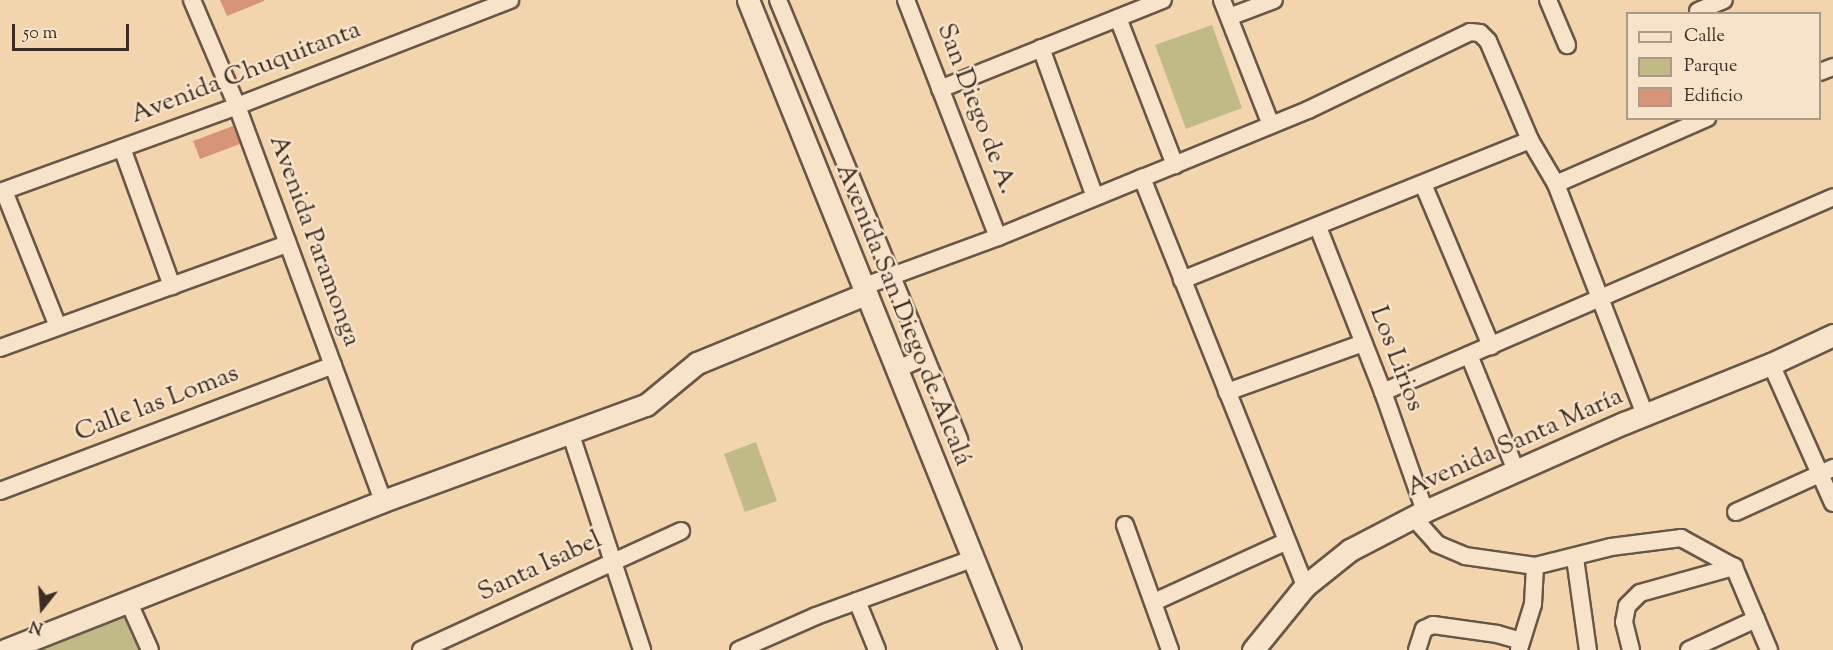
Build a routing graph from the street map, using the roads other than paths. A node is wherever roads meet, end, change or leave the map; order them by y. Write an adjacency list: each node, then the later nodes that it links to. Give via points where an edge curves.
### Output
1 (192, 0): 17 (street, Avenida Paramonga)
2 (510, 0): 17 (street, Avenida Chuquitanta)
3 (748, 0): 35 (street, Avenida San Diego de Alcalá)
4 (778, 0): 32 (street, Avenida San Diego de Alcalá)
5 (906, 0): 16 (street, San Diego de A.)
6 (1163, 0): 13 (street)
7 (1222, 0): 12 (street)
8 (1274, 0): 12 (street)
9 (1548, 0): 14 (street)
10 (1724, 0): 11 (street)
11 (1696, 8)
12 (1229, 17): 19 (street)
13 (1118, 18): 15 (street); 22 (street)
14 (1568, 45)
15 (1041, 48): 16 (street); 27 (street)
16 (940, 88): 30 (street, San Diego de A.)
17 (237, 106): 21 (street, Avenida Chuquitanta); 31 (street, Avenida Paramonga)
18 (1702, 120): 25 (street)
19 (1272, 125): 20 (street, via 1470,32 1480,33 1488,41); 22 (street)
20 (1530, 140): 24 (street); 25 (street)
21 (122, 148): 26 (street, Avenida Chuquitanta); 34 (street)
22 (1175, 165): 23 (street)
23 (1142, 178): 27 (street); 33 (street)
24 (1423, 184): 29 (street); 40 (street)
25 (1556, 184): 36 (street)
26 (2, 191): 37 (street)
27 (1095, 197): 30 (street)
28 (1833, 197): 36 (street)
29 (1318, 227): 33 (street); 39 (street, Los Lirios)
30 (998, 237): 32 (street)
31 (288, 244): 34 (street); 45 (street, Avenida Paramonga)
32 (890, 276): 35 (street); 43 (street, Avenida San Diego de Alcalá)
33 (1182, 280): 47 (street)
34 (172, 286): 37 (street)
35 (863, 291): 46 (street, Avenida San Diego de Alcalá); 50 (street, via 697,363 646,405)
36 (1600, 300): 40 (street); 49 (street)
37 (58, 327): 41 (street)
38 (1833, 335): 44 (street, Avenida Santa María)
39 (1363, 342): 47 (street); 48 (street, Los Lirios)
40 (1491, 346): 42 (street)
41 (0, 348)
42 (1469, 355): 48 (street); 52 (street)
43 (924, 357): 46 (street); 51 (street, Avenida San Diego de Alcalá)
44 (1771, 364): 49 (street, Avenida Santa María); 53 (street)
45 (333, 365): 54 (street, Calle las Lomas); 55 (street, Avenida Paramonga)
46 (896, 370): 63 (street, Avenida San Diego de Alcalá)
47 (1227, 392): 61 (street)
48 (1383, 392): 58 (street, Los Lirios)
49 (1645, 415): 52 (street, Avenida Santa María)
50 (570, 432): 55 (street); 64 (street)
51 (959, 440)
52 (1516, 471): 58 (street, Avenida Santa María)
53 (1827, 471): 56 (street); 57 (street)
54 (0, 491)
55 (383, 501): 70 (street)
56 (1833, 502)
57 (1736, 512)
58 (1419, 514): 65 (street, via 1437,544 1466,556); 67 (street, Avenida Santa María, via 1350,550)
59 (1125, 525): 69 (street)
60 (681, 531): 64 (street, Santa Isabel)
61 (1287, 541): 67 (street); 69 (street)
62 (1575, 558): 65 (street); 66 (street, via 1611,547 1682,538); 83 (street)
63 (972, 559): 68 (street); 79 (street, Avenida San Diego de Alcalá)
64 (614, 562): 75 (street, Santa Isabel); 76 (street)
65 (1535, 566): 72 (street, via 1533,604)
66 (1734, 567): 71 (street); 84 (street, via 1640,593 1627,606 1624,622)
67 (1305, 586): 81 (street, Avenida Santa María)
68 (857, 601): 77 (street); 78 (street)
69 (1154, 602): 80 (street)
70 (129, 603): 73 (street); 74 (street)
71 (1756, 620): 85 (street); 86 (street)
72 (1520, 645): 82 (street, via 1497,634 1433,625 1424,628)
73 (17, 648)
74 (150, 650)
75 (421, 650)
76 (642, 650)
77 (739, 650)
78 (877, 650)
79 (1010, 650)
80 (1170, 650)
81 (1253, 650)
82 (1417, 650)
83 (1588, 650)
84 (1631, 650)
85 (1689, 650)
86 (1769, 650)

